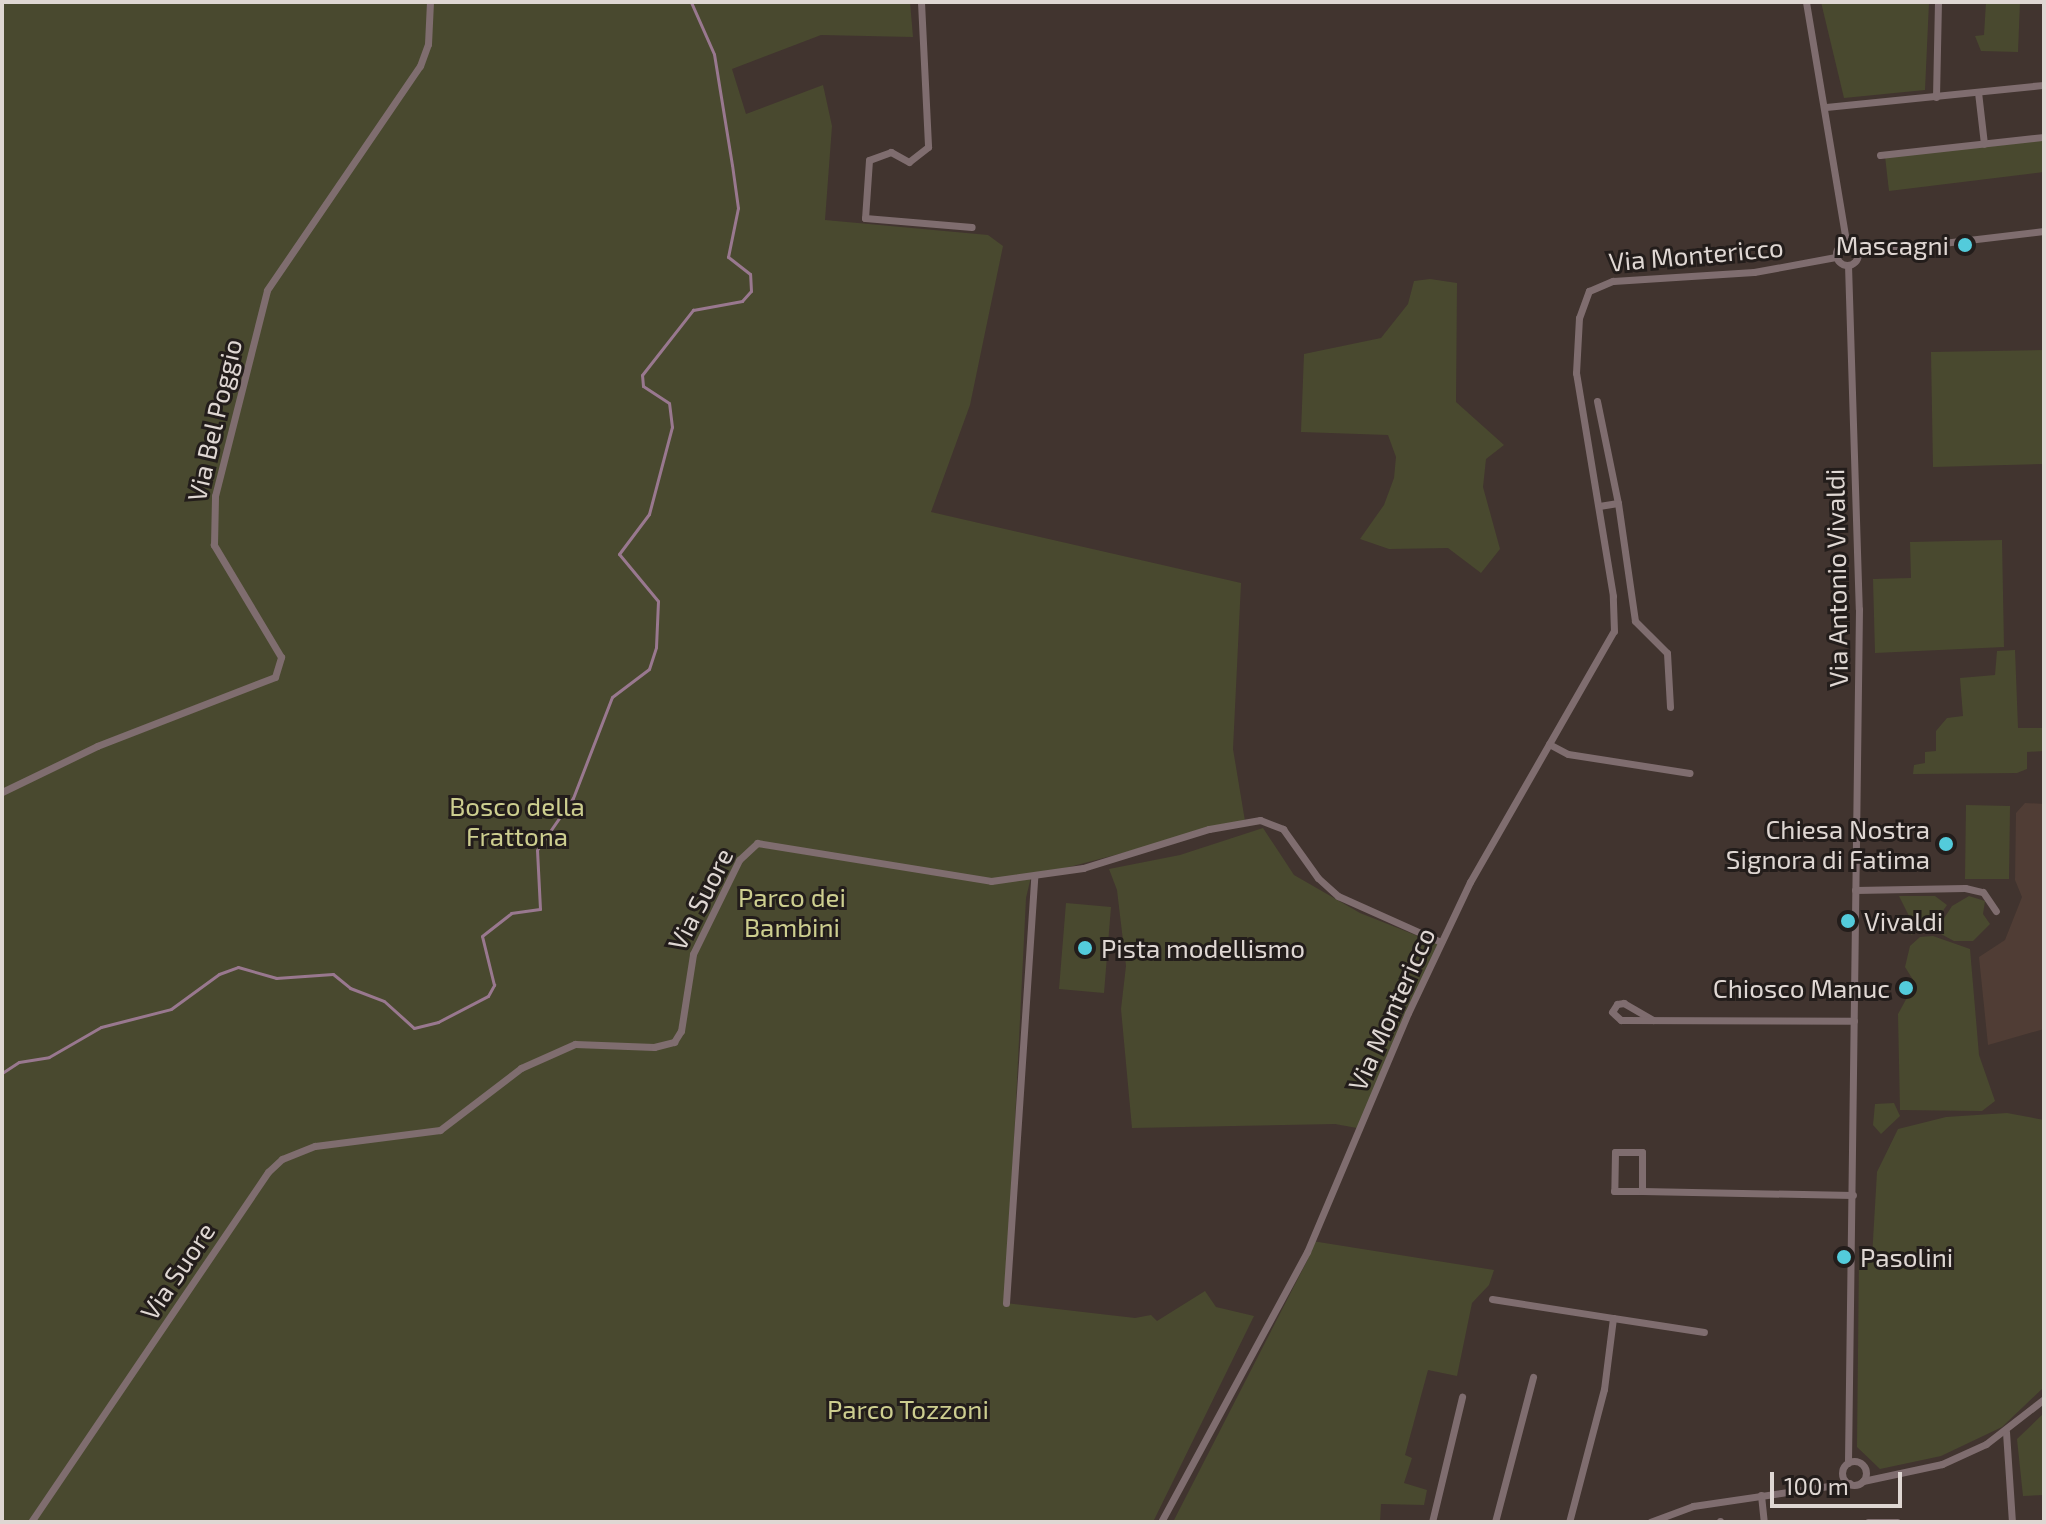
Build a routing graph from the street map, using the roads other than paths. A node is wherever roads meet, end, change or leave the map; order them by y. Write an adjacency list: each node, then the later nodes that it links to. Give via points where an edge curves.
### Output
1 (430, 2): 24 (street, Via Bel Poggio, via 428,44 420,66 267,290 215,496 214,545 281,657 275,677 97,746)
2 (921, 2): 12 (street, via 928,147 909,162 891,152 869,160 865,218 868,223)
3 (1806, 2): 8 (street)
4 (1938, 2): 7 (street)
5 (2044, 85): 6 (street)
6 (1978, 92): 7 (street); 10 (street)
7 (1936, 97): 8 (street)
8 (1826, 107): 14 (street)
9 (2044, 137): 10 (street)
10 (1984, 144): 11 (street)
11 (1880, 155)
12 (972, 227)
13 (2044, 231): 15 (street)
14 (1846, 242): 15 (street); 16 (street)
15 (1859, 253): 17 (street)
16 (1836, 257): 17 (street); 20 (street, Via Montericco, via 1754,272 1613,281 1589,291 1579,318 1576,373)
17 (1848, 265): 26 (street, Via Antonio Vivaldi, via 1859,609)
18 (1597, 401): 19 (street)
19 (1618, 503): 20 (street); 21 (street, via 1635,621 1667,653)
20 (1599, 506): 22 (street, Via Montericco, via 1614,631)
21 (1670, 707)
22 (1549, 744): 23 (street, via 1568,754); 28 (street, Via Montericco)
23 (1690, 773)
24 (2, 792)
25 (1034, 877): 28 (street, Via Suore, via 1260,820 1283,829 1318,878 1338,896); 34 (street); 49 (street, Via Suore, via 968,881 778,843 752,845 739,860 693,954 681,1031 674,1042 654,1047 592,1041 561,1047 521,1068 440,1130 315,1146 282,1159 268,1172)
26 (1855, 890): 27 (street, via 1965,888 1983,892); 30 (street, Via Antonio Vivaldi)
27 (1996, 911)
28 (1441, 942): 50 (street, Via Montericco, via 1307,1252)
29 (1653, 1020): 29 (street, via 1624,1003 1612,1012 1621,1020); 30 (street)
30 (1854, 1021): 32 (street, Via Antonio Vivaldi)
31 (1642, 1191): 31 (street, via 1642,1152 1615,1152 1614,1191); 32 (street)
32 (1853, 1195): 41 (street, Via Antonio Vivaldi)
33 (1492, 1299): 35 (street)
34 (1006, 1303)
35 (1613, 1318): 36 (street); 53 (street, via 1604,1389)
36 (1704, 1332)
37 (1533, 1377): 52 (street)
38 (1462, 1397): 51 (street)
39 (2044, 1399): 40 (street)
40 (2006, 1432): 44 (street, via 1942,1464); 58 (street)
41 (1852, 1462): 42 (street); 43 (street)
42 (1866, 1470): 44 (street); 45 (street)
43 (1843, 1471): 46 (street); 47 (street)
44 (1880, 1476): 45 (street)
45 (1863, 1481): 47 (street)
46 (1833, 1483): 47 (street); 48 (street)
47 (1849, 1483)
48 (1761, 1495): 54 (street, via 1693,1506); 55 (street)
49 (31, 1522)
50 (1161, 1522)
51 (1432, 1522)
52 (1495, 1522)
53 (1569, 1522)
54 (1650, 1522)
55 (1764, 1522)
56 (1868, 1522): 57 (street)
57 (1897, 1522)
58 (2012, 1522)

